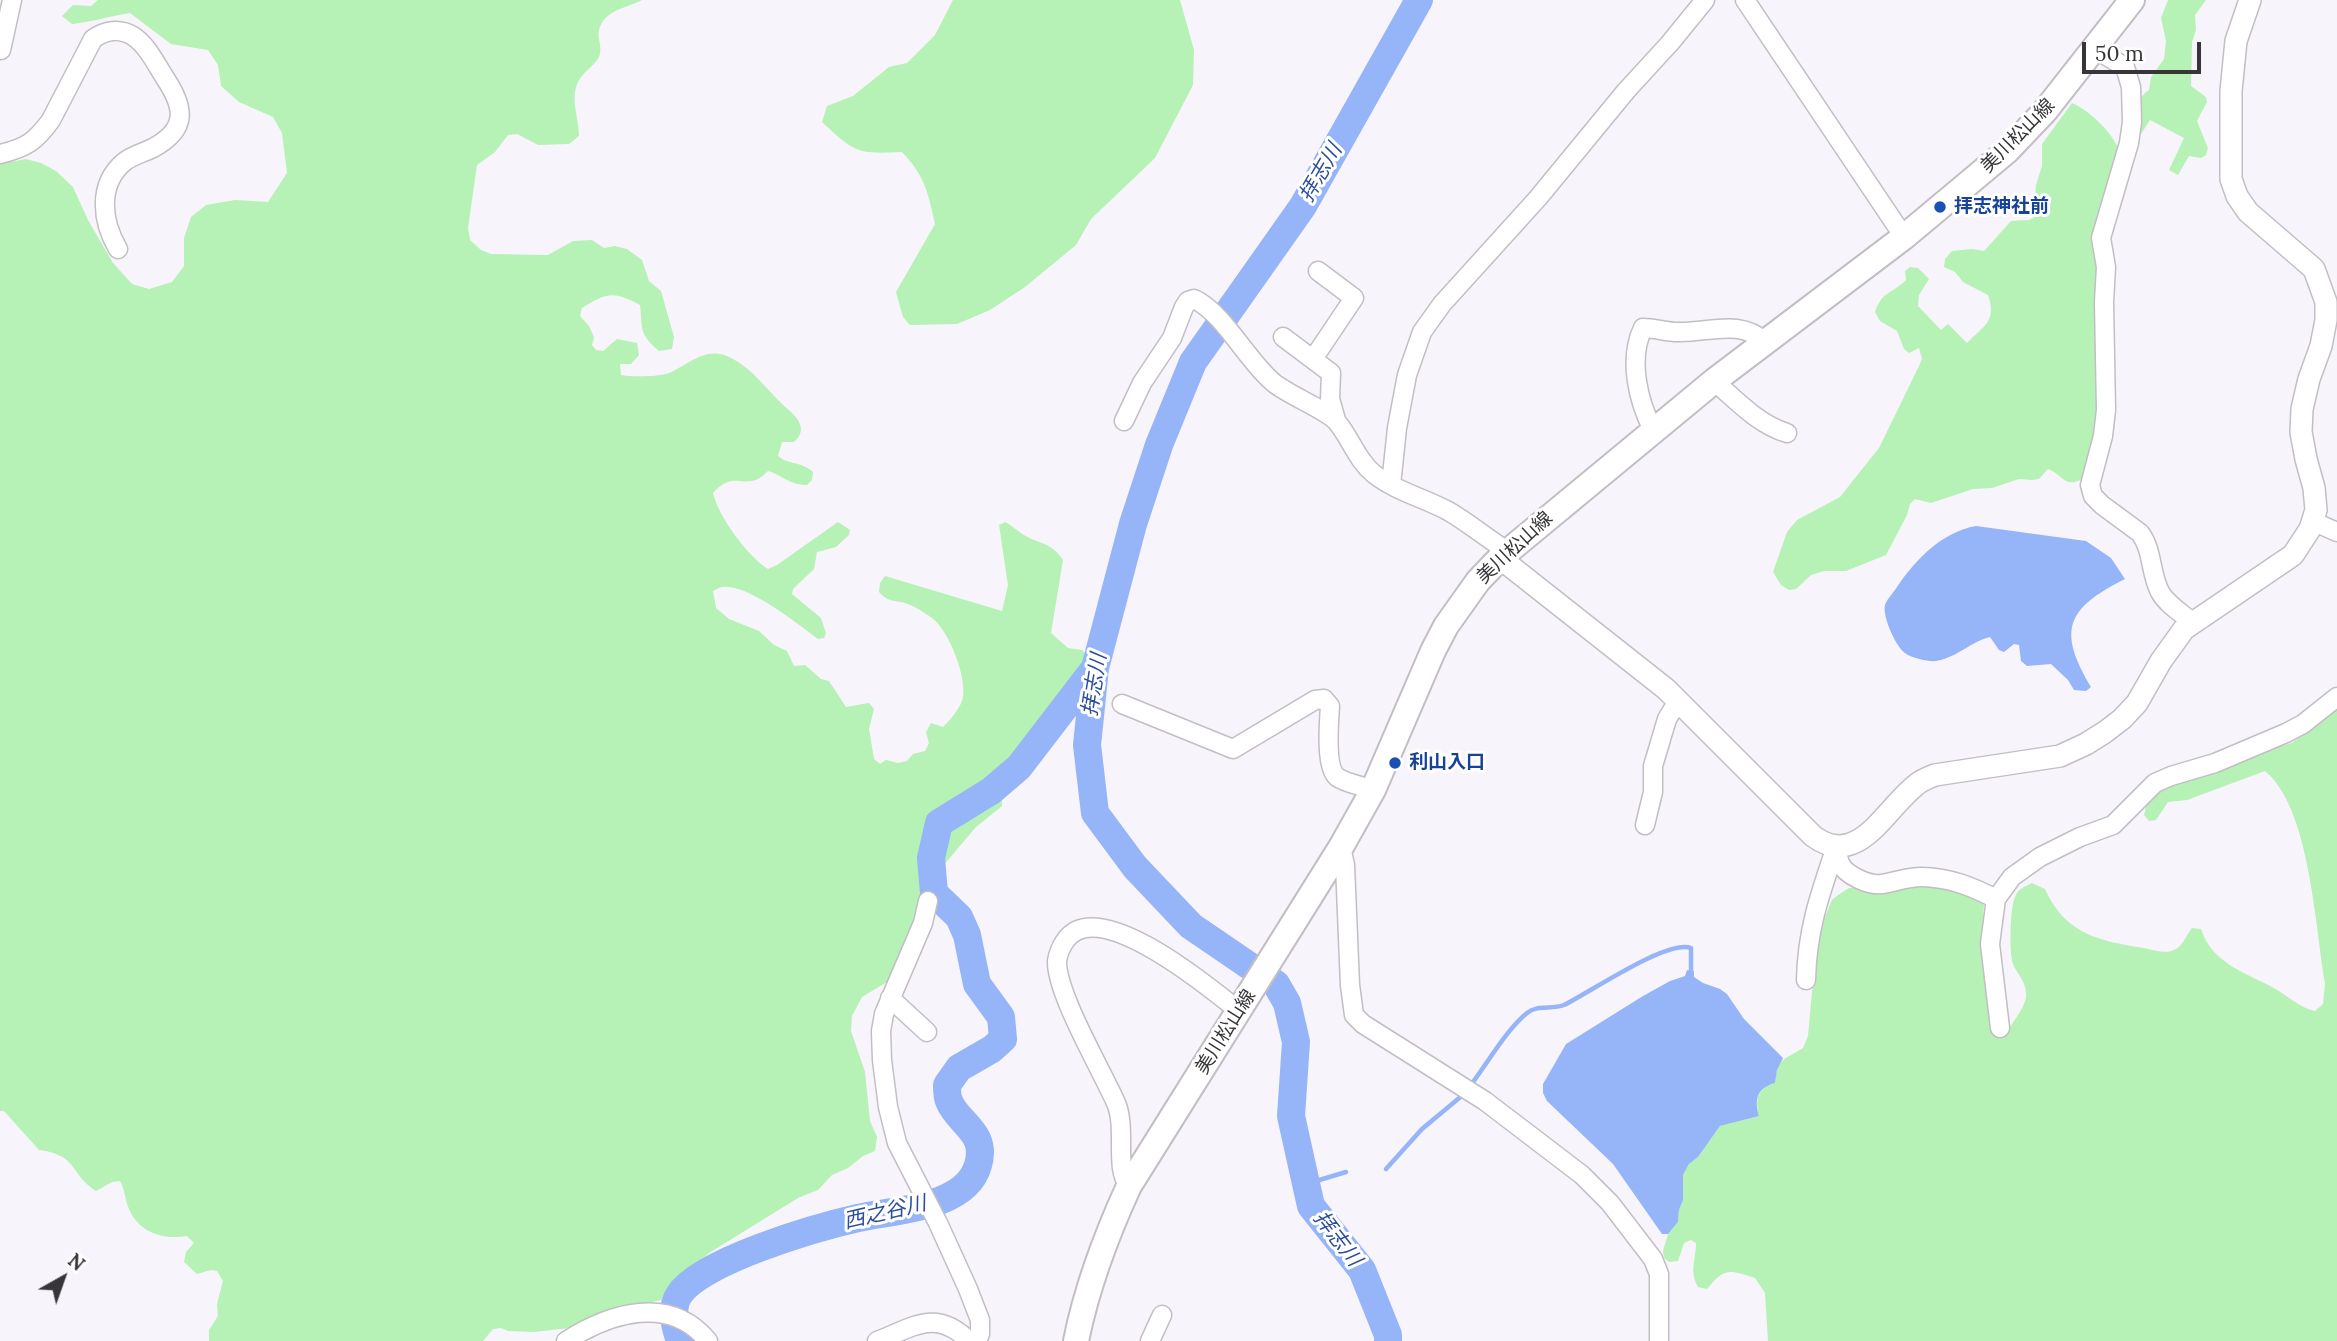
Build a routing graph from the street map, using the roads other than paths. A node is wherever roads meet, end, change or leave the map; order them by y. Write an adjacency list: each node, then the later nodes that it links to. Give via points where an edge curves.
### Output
1 (12, 0): 7 (street)
2 (1705, 0): 20 (street, via 1422,332 1396,428)
3 (1745, 0): 9 (street)
4 (2133, 0): 6 (main road, 美川松山線)
5 (2250, 0): 21 (street, via 2236,41 2231,179 2248,212 2314,269 2326,302 2321,346 2302,409 2301,432 2316,510)
6 (2095, 49): 9 (main road, 美川松山線, via 2007,151); 24 (street, via 2125,67 2132,122 2101,238 2106,267 2106,410 2090,485 2102,505 2145,539 2161,595)
7 (1, 50)
8 (0, 154): 10 (street, via 32,143 43,132 93,39 111,31 133,36 147,50 181,107 174,132 124,162 107,184 105,216)
9 (1904, 237): 13 (main road, 美川松山線)
10 (118, 249)
11 (1328, 272): 14 (street, via 1354,298)
12 (1283, 337): 14 (street)
13 (1765, 342): 15 (main road, 美川松山線); 18 (street, via 1744,328 1678,333 1643,328 1635,354 1636,374)
14 (1312, 359): 16 (street, via 1331,373 1329,399)
15 (1714, 381): 18 (main road, 美川松山線); 19 (street, via 1755,417)
16 (1336, 420): 17 (street, via 1274,383 1194,299 1188,302); 20 (street, via 1363,462)
17 (1124, 421)
18 (1653, 430): 23 (main road, 美川松山線)
19 (1787, 433)
20 (1391, 485): 23 (street, via 1449,512)
21 (2312, 522): 22 (street); 24 (street, via 2293,555)
22 (2337, 531)
23 (1503, 555): 26 (street); 28 (main road, 美川松山線, via 1446,626)
24 (2193, 623): 31 (street, via 2172,643 2137,703 2087,744 2060,756 1935,775 1919,782 1861,840)
25 (2337, 697): 32 (street, via 2286,733 2155,783 2113,825 2080,837 2012,877)
26 (1678, 701): 29 (street, via 1667,719 1653,766 1654,792); 31 (street, via 1813,836)
27 (1122, 704): 28 (street, via 1233,749 1324,699 1330,706 1331,767 1336,776)
28 (1373, 790): 30 (main road, 美川松山線)
29 (1645, 825)
30 (1341, 847): 36 (main road, 美川松山線); 48 (street, via 1354,1014 1485,1101 1582,1175 1610,1203 1656,1266)
31 (1836, 847): 32 (street, via 1840,865 1872,884 1913,876 1935,878 1959,882); 34 (street, via 1811,921)
32 (1996, 900): 37 (street, via 1990,944)
33 (928, 901): 35 (street)
34 (1806, 980)
35 (890, 998): 38 (street); 45 (street, via 881,1031 888,1107 897,1143 980,1320)
36 (1245, 1001): 39 (main road, 美川松山線); 39 (street, via 1121,934 1089,928 1077,930 1064,942 1057,960 1061,982 1118,1106 1121,1171)
37 (2000, 1028)
38 (927, 1032)
39 (1129, 1186): 46 (main road, 美川松山線, via 1091,1278)
40 (1162, 1315): 47 (street)
41 (566, 1341): 42 (street, via 597,1324 635,1313 673,1315)
42 (708, 1341)
43 (877, 1341): 44 (street, via 936,1321)
44 (969, 1341)
45 (977, 1341)
46 (1076, 1341)
47 (1150, 1341)
48 (1659, 1341)

